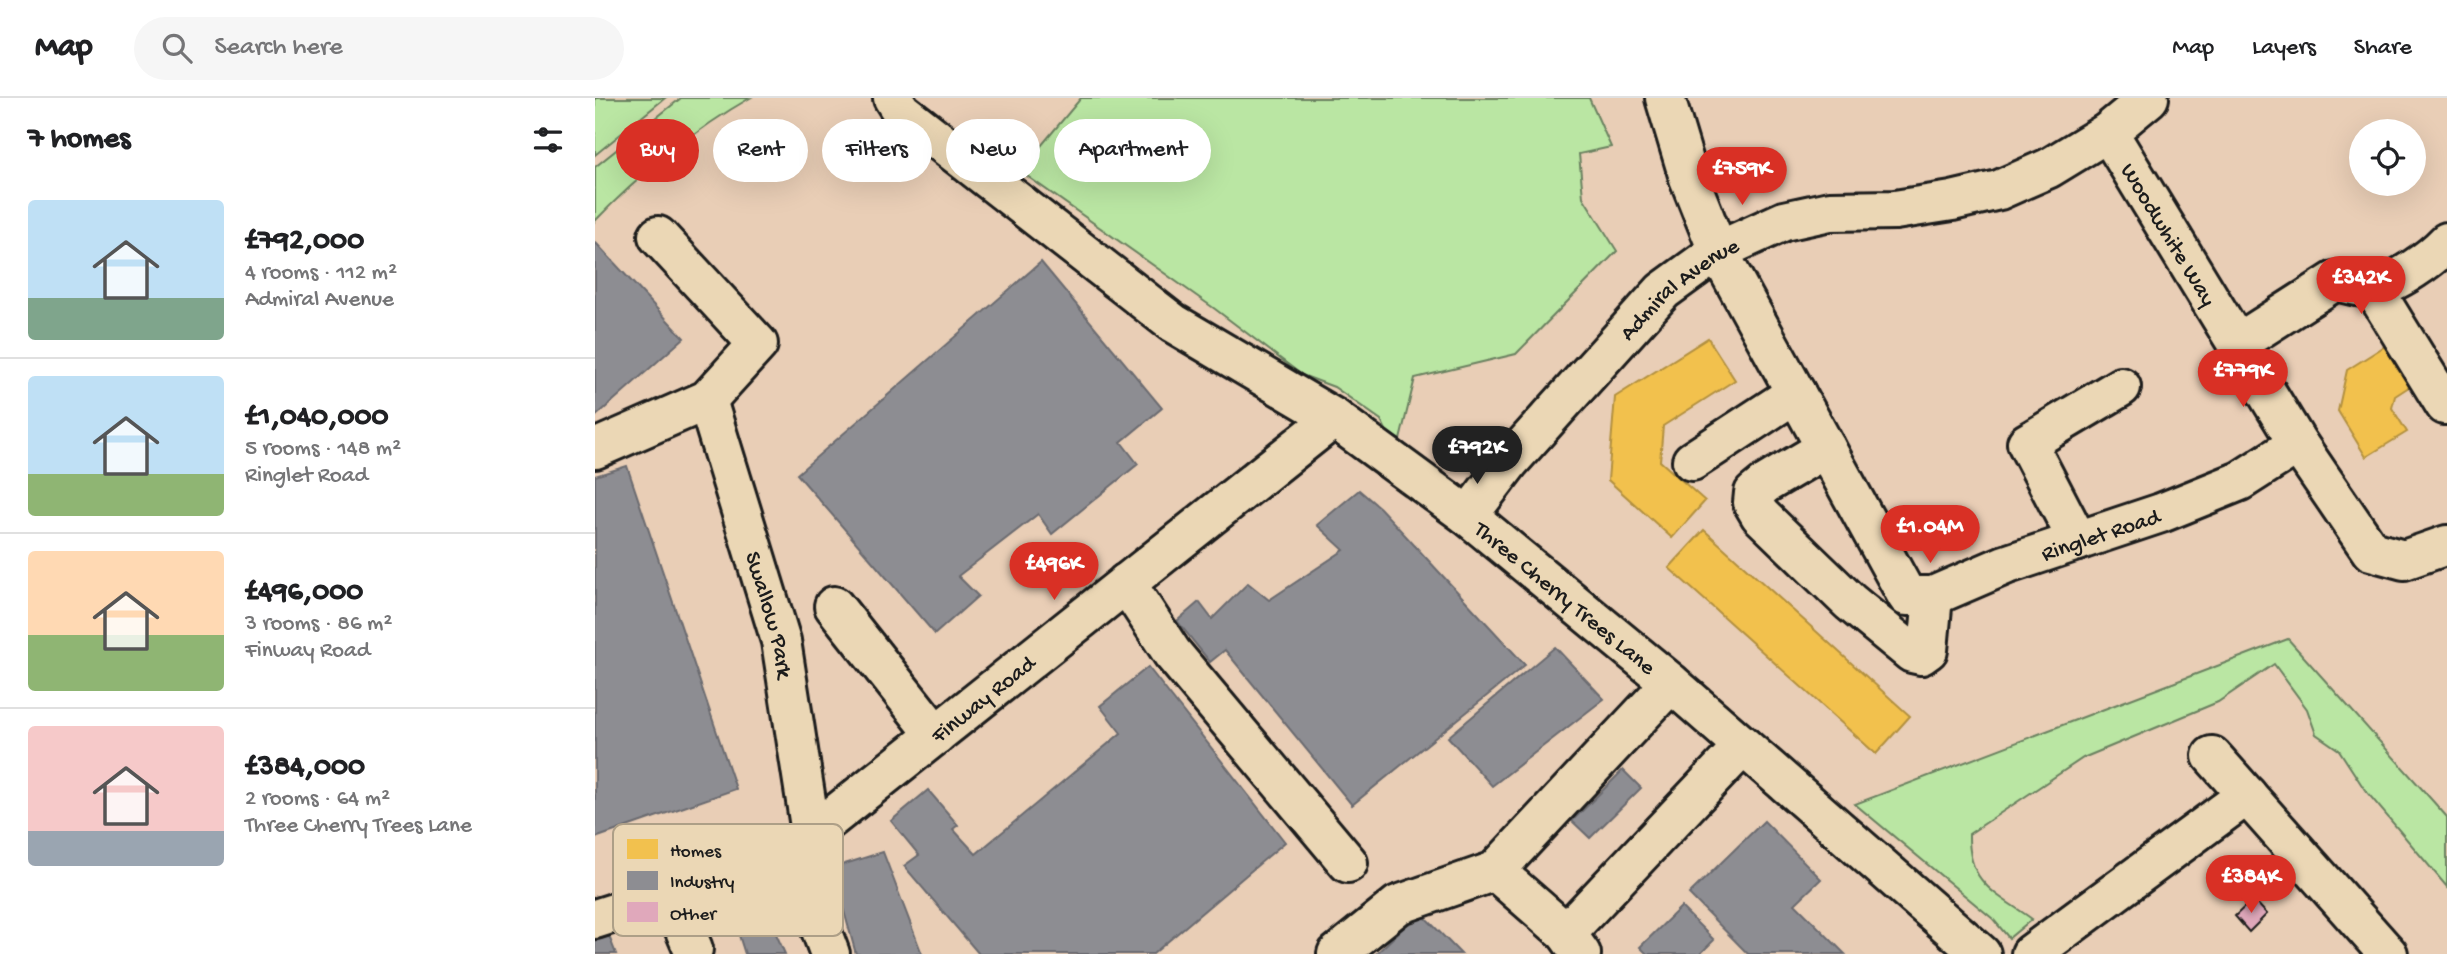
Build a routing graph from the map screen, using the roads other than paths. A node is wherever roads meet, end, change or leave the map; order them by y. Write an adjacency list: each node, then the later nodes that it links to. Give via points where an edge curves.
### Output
1 (1665, 98): 7 (street, via 1689,178)
2 (2149, 98): 4 (street, Admiral Avenue)
3 (897, 105): 14 (street, Three Cherry Trees Lane, via 1173,323)
4 (2108, 132): 7 (street, Admiral Avenue, via 2049,168 1999,190 1895,210 1830,211 1784,221); 9 (street, Woodwhite Way)
5 (658, 236): 12 (street, via 758,344)
6 (2447, 242): 8 (street, via 2396,279)
7 (1718, 251): 11 (street); 19 (street, Admiral Avenue, via 1663,291 1510,461)
8 (2373, 288): 9 (street, via 2335,281); 13 (street)
9 (2238, 343): 15 (street, Woodwhite Way)
10 (2121, 387): 20 (street, via 2027,443)
11 (1796, 393): 16 (street); 18 (street)
12 (707, 400): 17 (street); 30 (street, Swallow Park, via 781,642)
13 (2445, 405)
14 (1334, 418): 19 (street, Three Cherry Trees Lane); 22 (street, Finway Road)
15 (2298, 443): 20 (street, Ringlet Road, via 2240,481); 21 (street, Woodwhite Way, via 2371,551 2404,559)
16 (1826, 448): 23 (street, via 1907,596); 23 (street, via 1754,493 1753,503 1760,515 1850,602 1912,653 1921,655 1928,650)
17 (595, 449)
18 (1692, 461)
19 (1468, 516): 25 (street, Three Cherry Trees Lane)
20 (2078, 541): 23 (street, Ringlet Road)
21 (2447, 545)
22 (1126, 583): 26 (street, Finway Road); 32 (street, via 1172,653)
23 (1933, 596)
24 (834, 606): 26 (street)
25 (1671, 683): 27 (street, Three Cherry Trees Lane); 33 (street)
26 (936, 735): 31 (street, Finway Road)
27 (1743, 746): 38 (street); 42 (street, Three Cherry Trees Lane)
28 (2212, 756): 29 (street)
29 (2248, 795): 43 (street); 44 (street)
30 (799, 824)
31 (824, 824)
32 (1348, 863)
33 (1495, 871): 38 (street); 41 (street, via 1398,905)
34 (613, 913): 35 (street, Finway Road)
35 (595, 919)
36 (687, 936): 39 (street)
37 (825, 936): 40 (street, Swallow Park)
38 (1574, 943)
39 (693, 949)
40 (830, 954)
41 (1338, 954)
42 (1980, 954)
43 (2031, 954)
44 (2388, 954)

